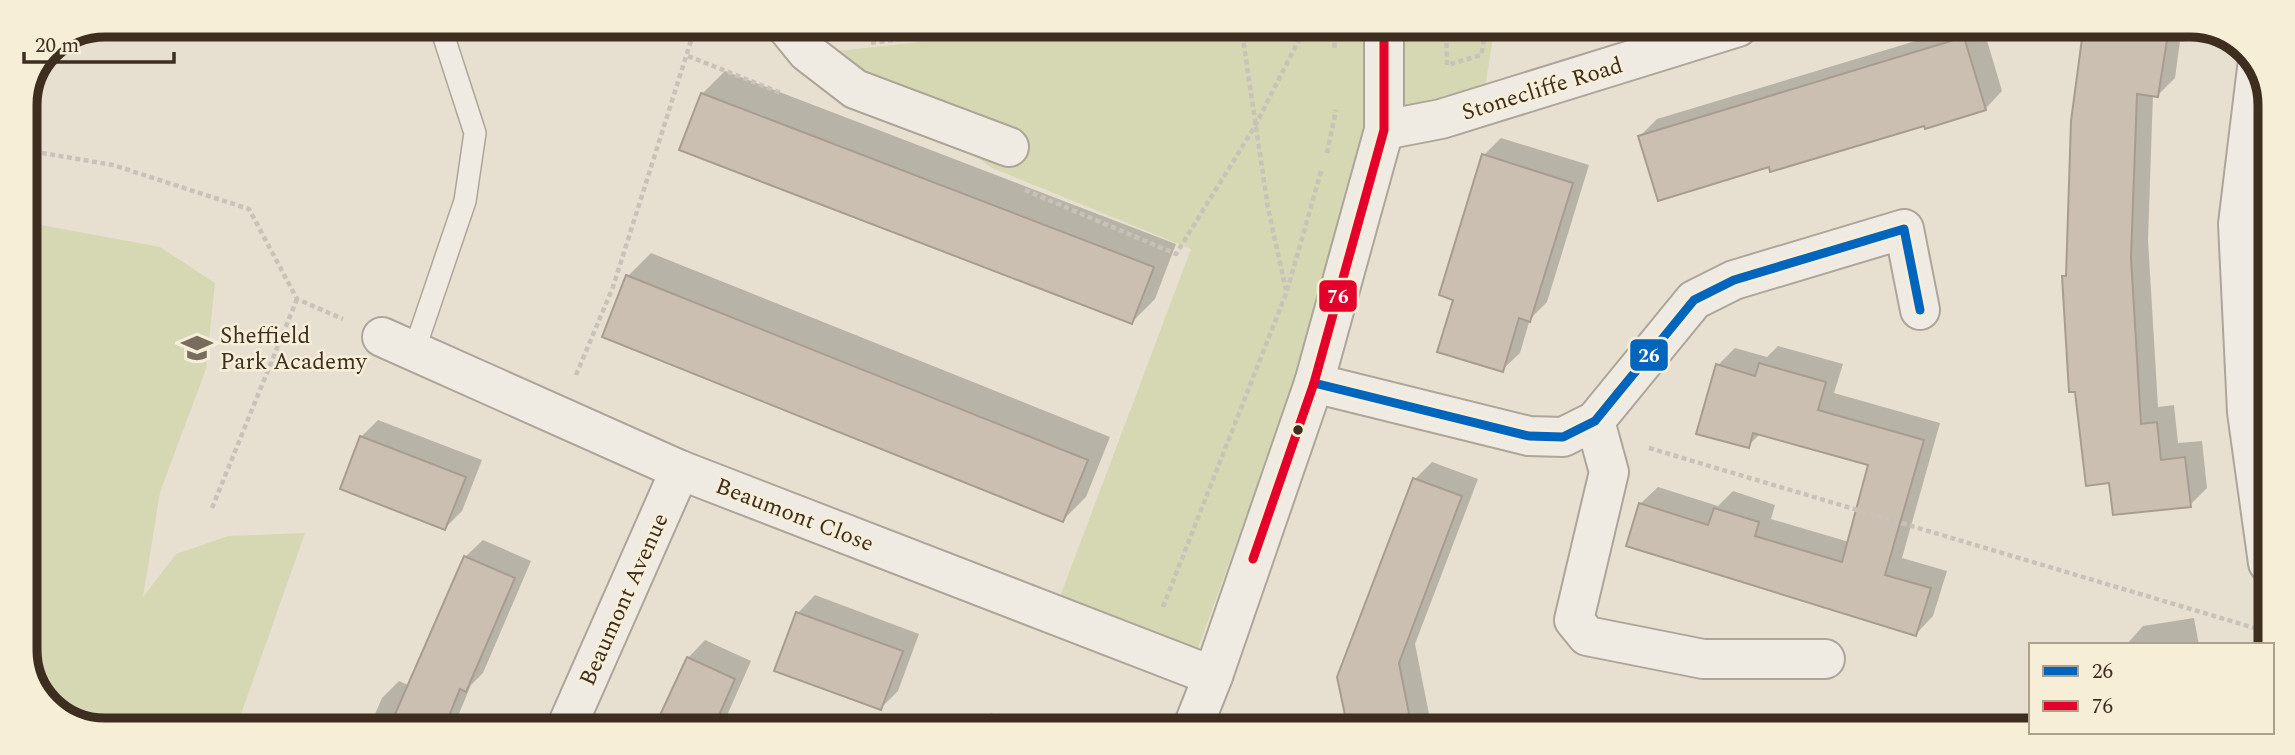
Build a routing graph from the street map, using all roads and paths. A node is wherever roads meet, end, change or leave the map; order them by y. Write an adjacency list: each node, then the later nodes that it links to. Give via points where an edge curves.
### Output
1 (444, 37): 24 (lane, via 475,133 466,201)
2 (692, 37): 26 (path, via 613,286)
3 (827, 37): 11 (path)
4 (1243, 37): 15 (path)
5 (1300, 37): 15 (path)
6 (1333, 37): 12 (path)
7 (1384, 37): 16 (street)
8 (1446, 37): 9 (path, via 1447,65 1481,55)
9 (1484, 37)
10 (1706, 37): 16 (street, Stonecliffe Road, via 1441,119)
11 (796, 39): 17 (street, via 855,89)
12 (1335, 51)
13 (2255, 84): 29 (street, via 2238,224 2247,412)
14 (1337, 102): 19 (path)
15 (1255, 126): 17 (path, via 1176,254 990,176); 21 (path)
16 (1384, 130): 25 (street)
17 (1009, 147)
18 (37, 152): 22 (path, via 113,165 249,209)
19 (1326, 154)
20 (1323, 167): 21 (path)
21 (1287, 291): 31 (path)
22 (297, 299): 24 (path); 30 (path)
23 (1920, 310): 27 (street, via 1904,229 1734,280 1694,300)
24 (398, 344): 26 (street, Beaumont Close)
25 (1314, 383): 27 (street, via 1528,436 1563,437); 34 (street)
26 (559, 416): 28 (street, Beaumont Close)
27 (1595, 421): 32 (path, via 1636,444); 33 (street, via 1609,472 1574,620 1587,636 1703,659)
28 (680, 470): 34 (street, Beaumont Close); 35 (street, Beaumont Avenue)
29 (2258, 491)
30 (212, 508)
31 (1162, 609)
32 (2258, 629)
33 (1825, 659)
34 (1213, 676): 36 (street)
35 (570, 718)
36 (1196, 718)

